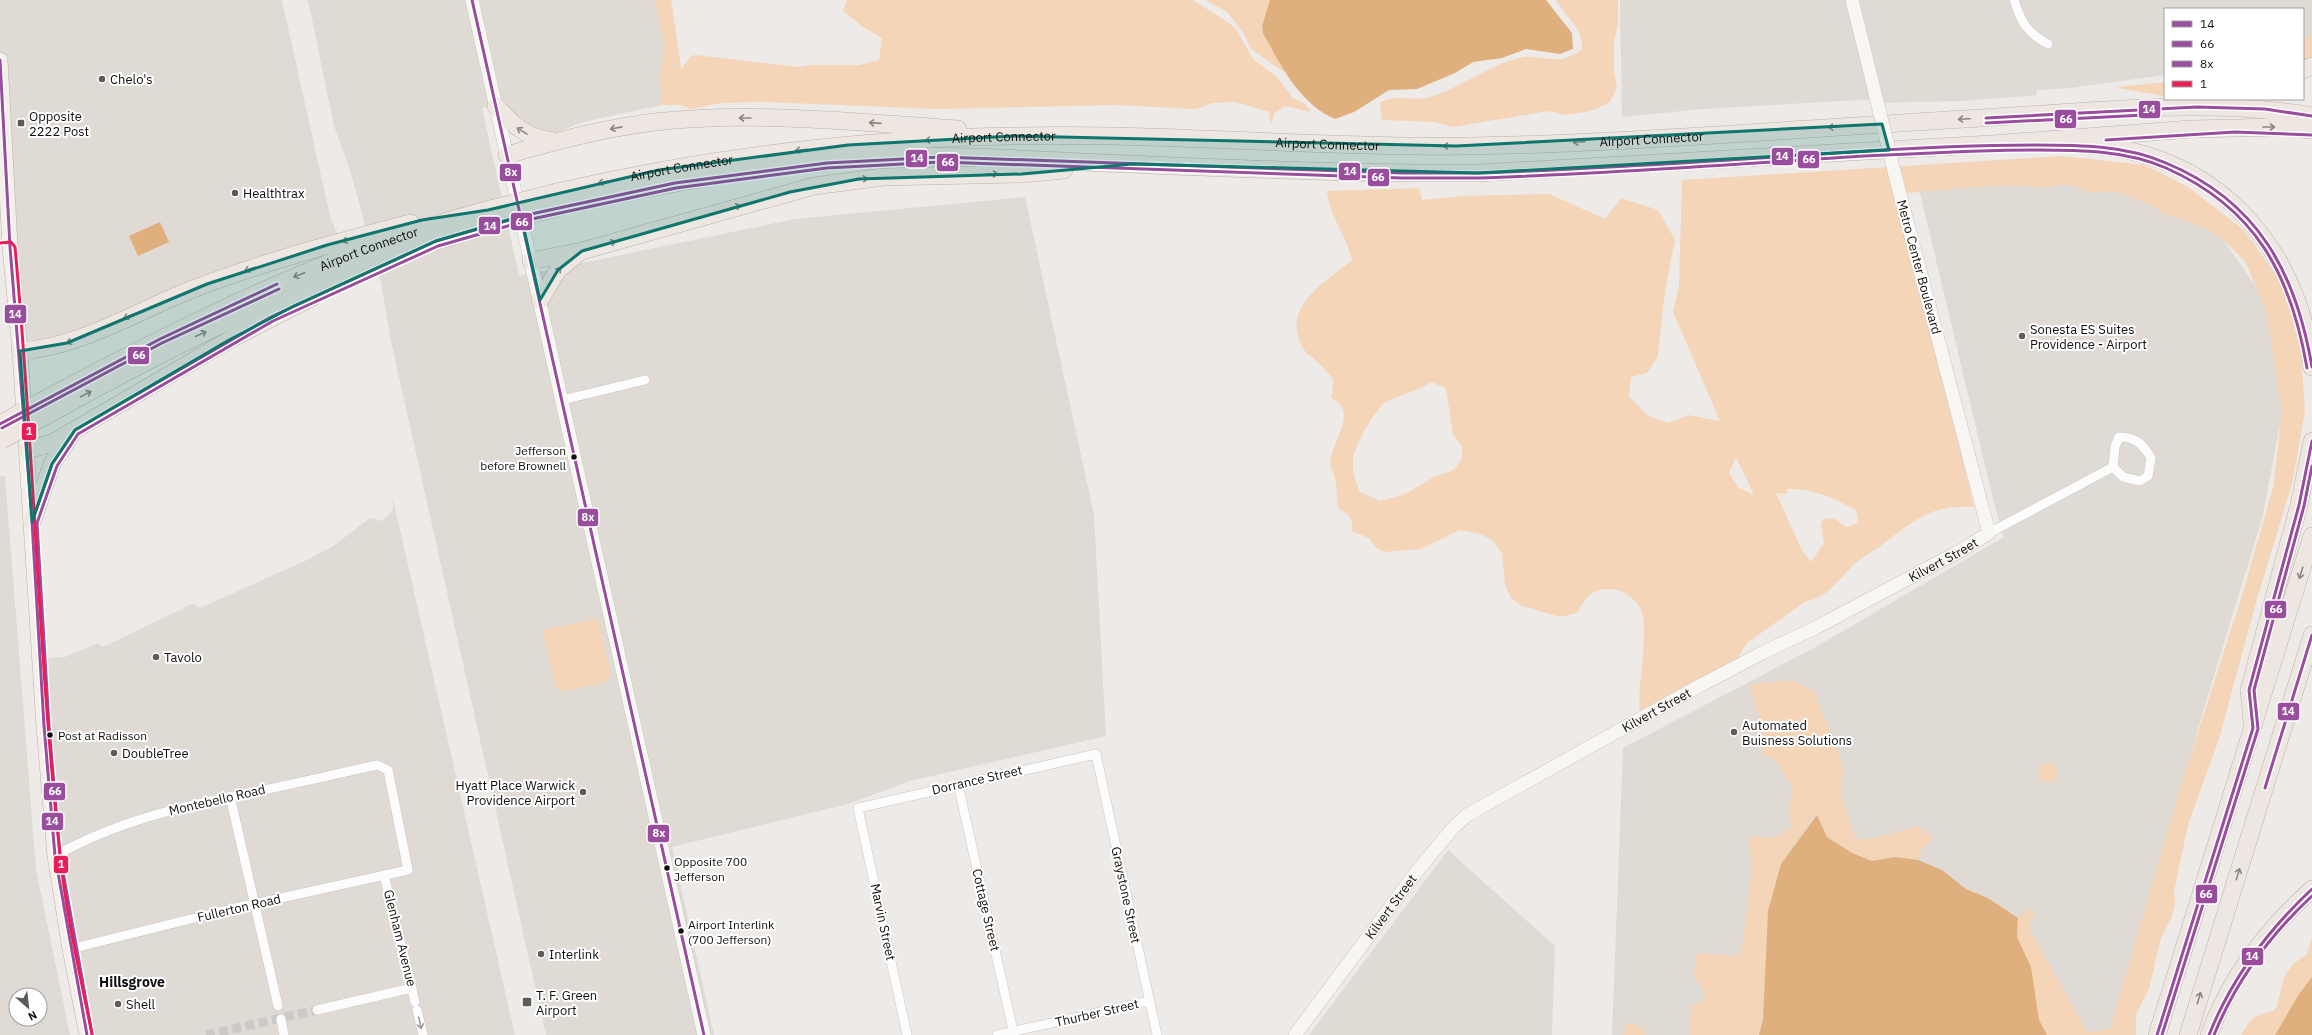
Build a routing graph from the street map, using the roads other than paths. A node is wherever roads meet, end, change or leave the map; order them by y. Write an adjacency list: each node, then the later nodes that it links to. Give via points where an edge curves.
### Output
1 (472, 0): 7 (street)
2 (1852, 0): 33 (street, Metro Center Boulevard, bridge)
3 (2014, 0): 4 (street, via 2020,19 2027,30)
4 (2048, 44)
5 (0, 68): 23 (main road, via 10,247)
6 (2166, 100): 8 (highway)
7 (496, 106): 12 (highway, one-way to 7, via 540,139 522,132); 14 (street)
8 (2059, 113): 9 (highway, via 2221,107 2265,109); 11 (highway, Airport Connector, one-way to 11, via 1579,142 1456,146)
9 (2312, 116)
10 (2312, 130): 13 (highway, one-way to 10, via 2198,129 2280,127)
11 (1054, 136): 12 (highway, one-way to 12, via 826,120 710,118 626,126); 16 (highway, Airport Connector, one-way to 16, via 903,141 768,154 659,170)
12 (556, 141): 14 (highway)
13 (1992, 144): 15 (highway, Airport Connector, via 1478,173 1401,173); 24 (highway, via 2092,145 2116,149 2166,162 2207,184 2245,215 2266,240 2282,266 2302,312)
14 (507, 155): 20 (street)
15 (1133, 164): 16 (highway, Airport Connector, via 978,157 864,160 788,166); 18 (highway, one-way to 15, via 790,192 837,182 913,175 1022,174)
16 (559, 200): 17 (highway, Airport Connector, bridge)
17 (495, 213): 19 (highway, Airport Connector, via 436,241); 19 (highway, via 422,220)
18 (582, 251): 20 (highway); 22 (highway, one-way to 18, via 558,270)
19 (373, 253): 21 (highway, Airport Connector); 23 (highway, one-way to 23, via 327,245 207,284 67,343)
20 (531, 261): 22 (street)
21 (336, 274): 27 (highway, via 288,308); 28 (highway, Airport Connector, bridge, via 49,405)
22 (540, 300): 26 (street)
23 (20, 351): 30 (main road)
24 (2312, 367)
25 (645, 380): 26 (street)
26 (562, 400): 56 (street)
27 (75, 430): 30 (highway, via 46,446); 32 (highway, via 52,464)
28 (1, 435)
29 (2312, 441): 36 (highway, via 2299,505 2249,690)
30 (27, 450): 32 (main road)
31 (2113, 467): 31 (street, via 2123,477 2140,481 2148,476 2151,458 2144,444 2127,437 2119,437 2114,447); 33 (street, Kilvert Street)
32 (32, 522): 41 (main road, via 44,726)
33 (1989, 533): 60 (street, Kilvert Street, via 1815,628 1701,685 1467,815 1452,828 1417,871)
34 (2312, 536): 36 (highway, one-way to 36)
35 (2312, 636): 62 (highway, one-way to 35)
36 (2253, 728): 61 (highway)
37 (1096, 754): 38 (street, Dorrance Street); 48 (street, Graystone Street)
38 (958, 784): 40 (street, Dorrance Street); 52 (street, Cottage Street)
39 (230, 796): 41 (street, Montebello Road, via 120,825 83,840); 42 (street, Montebello Road, via 377,765 384,767 388,770); 45 (street)
40 (858, 808): 57 (street, Marvin Street)
41 (55, 856): 46 (main road)
42 (408, 870): 43 (street, Fullerton Road)
43 (384, 875): 45 (street, Fullerton Road); 47 (street, Glenham Avenue)
44 (2312, 890): 63 (highway, via 2280,920 2248,959 2225,998)
45 (254, 904): 46 (street, Fullerton Road); 49 (street)
46 (70, 948): 53 (main road)
47 (412, 988): 50 (street); 55 (street, Glenham Avenue, one-way to 55)
48 (1150, 1001): 52 (street, Thurber Street); 59 (street, Graystone Street)
49 (278, 1006)
50 (317, 1010)
51 (281, 1020): 54 (street)
52 (1014, 1033): 58 (street, Thurber Street)
53 (87, 1035)
54 (284, 1035)
55 (423, 1035)
56 (704, 1035)
57 (907, 1035)
58 (997, 1035)
59 (1157, 1035)
60 (1295, 1035)
61 (2157, 1035)
62 (2188, 1035)
63 (2209, 1035)

